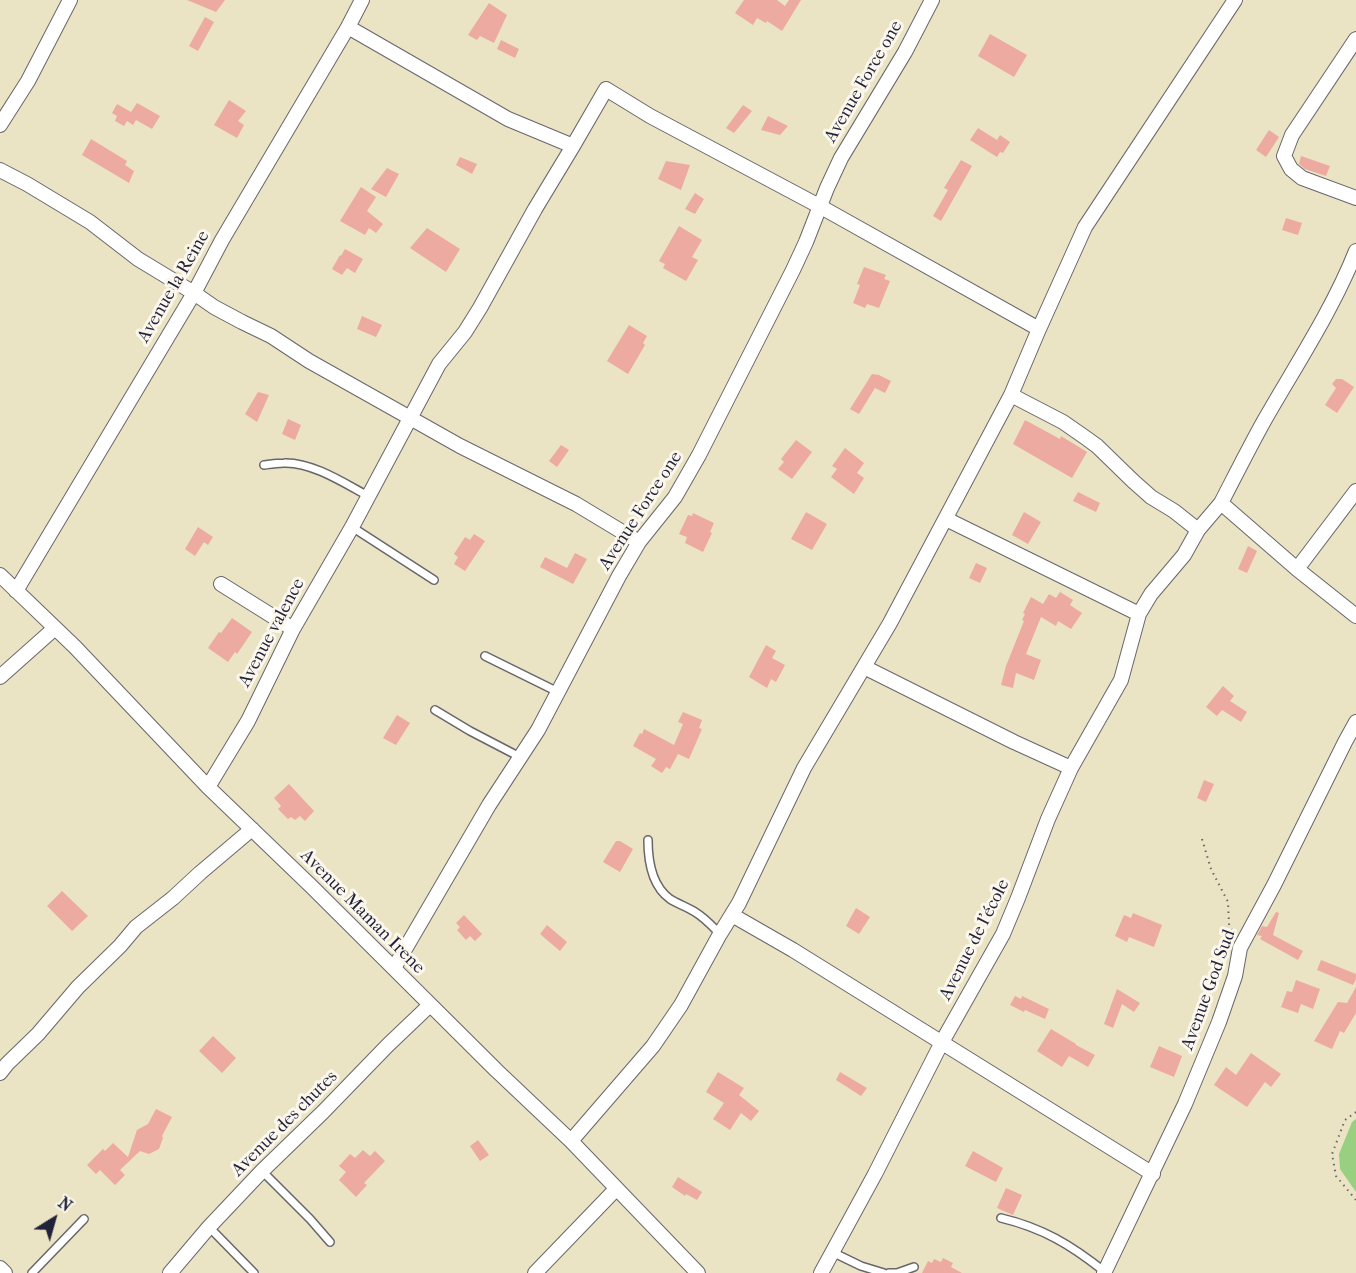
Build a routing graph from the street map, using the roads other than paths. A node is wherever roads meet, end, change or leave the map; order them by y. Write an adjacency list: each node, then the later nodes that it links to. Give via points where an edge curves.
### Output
1 (70, 0): 7 (street)
2 (362, 0): 5 (street, Avenue la Reine)
3 (932, 0): 11 (street, Avenue Force one, via 841,158)
4 (1235, 0): 14 (street, via 1085,227)
5 (348, 27): 8 (street, via 508,119); 13 (street, Avenue la Reine)
6 (1356, 39): 10 (street, via 1292,135 1284,156 1302,178)
7 (0, 125)
8 (573, 146): 11 (street, Avenue valence, via 606,89); 16 (street, Avenue valence, via 475,316 439,364)
9 (0, 170): 13 (street, via 82,217 138,259)
10 (1356, 198)
11 (820, 207): 14 (street); 24 (street, Avenue Force one, via 793,270 699,455 675,496)
12 (1356, 251): 20 (street, Avenue de l'école, via 1311,342)
13 (194, 292): 16 (street); 29 (street, Avenue la Reine)
14 (1039, 329): 15 (street)
15 (1011, 395): 21 (street); 23 (street, via 1086,438 1145,492)
16 (411, 418): 19 (street, Avenue valence); 24 (street, via 576,504)
17 (264, 465): 19 (lane, via 309,467)
18 (1356, 491): 25 (street)
19 (368, 496): 22 (street, Avenue valence)
20 (1221, 503): 23 (street, Avenue de l'école); 25 (street)
21 (946, 519): 30 (street); 35 (street)
22 (352, 527): 27 (lane); 33 (street, Avenue valence)
23 (1198, 530): 30 (street, Avenue de l'école)
24 (639, 542): 37 (street, Avenue Force one)
25 (1297, 568): 31 (street)
26 (0, 575): 29 (street, Avenue Maman Irene)
27 (434, 580)
28 (221, 584): 33 (street)
29 (16, 591): 32 (street, Avenue Maman Irene)
30 (1139, 614): 41 (street, Avenue de l'école, via 1121,680)
31 (1356, 616)
32 (55, 628): 36 (street); 42 (street, Avenue Maman Irene)
33 (293, 629): 42 (street, Avenue valence, via 248,721)
34 (484, 656): 37 (lane)
35 (864, 667): 41 (street); 45 (street, via 804,768)
36 (0, 678)
37 (558, 692): 40 (street, Avenue Force one)
38 (435, 710): 40 (lane)
39 (1356, 722): 53 (street, Avenue God Sud, via 1240,948 1219,1022)
40 (520, 757): 47 (street, Avenue Force one)
41 (1071, 768): 49 (street, Avenue de l'école, via 1003,934)
42 (208, 787): 43 (street, Avenue Maman Irene)
43 (252, 829): 47 (street, Avenue Maman Irene); 50 (street, via 136,927)
44 (648, 840): 46 (lane, via 651,868 662,891 705,919)
45 (732, 915): 46 (street); 49 (street)
46 (720, 934): 51 (street, via 654,1046)
47 (394, 968): 48 (street, Avenue Maman Irene)
48 (430, 1005): 51 (street, Avenue Maman Irene); 52 (street, Avenue des chutes)
49 (942, 1042): 53 (street); 59 (street, Avenue de l'école)
50 (0, 1073)
51 (571, 1141): 54 (street, Avenue Maman Irene)
52 (262, 1171): 57 (street, Avenue des chutes); 58 (lane)
53 (1153, 1173): 71 (street, Avenue God Sud)
54 (616, 1189): 66 (street); 67 (street, Avenue Maman Irene)
55 (1001, 1218): 71 (lane, via 1049,1234)
56 (84, 1220): 63 (lane)
57 (209, 1227): 64 (street, Avenue des chutes); 65 (lane)
58 (330, 1242)
59 (832, 1252): 68 (street, Avenue de l'école); 69 (lane)
60 (914, 1267): 70 (lane)
61 (0, 1268): 62 (street)
62 (5, 1273)
63 (32, 1273)
64 (170, 1273)
65 (254, 1273)
66 (536, 1273)
67 (698, 1273)
68 (821, 1273)
69 (884, 1273)
70 (889, 1273)
71 (1105, 1273)

